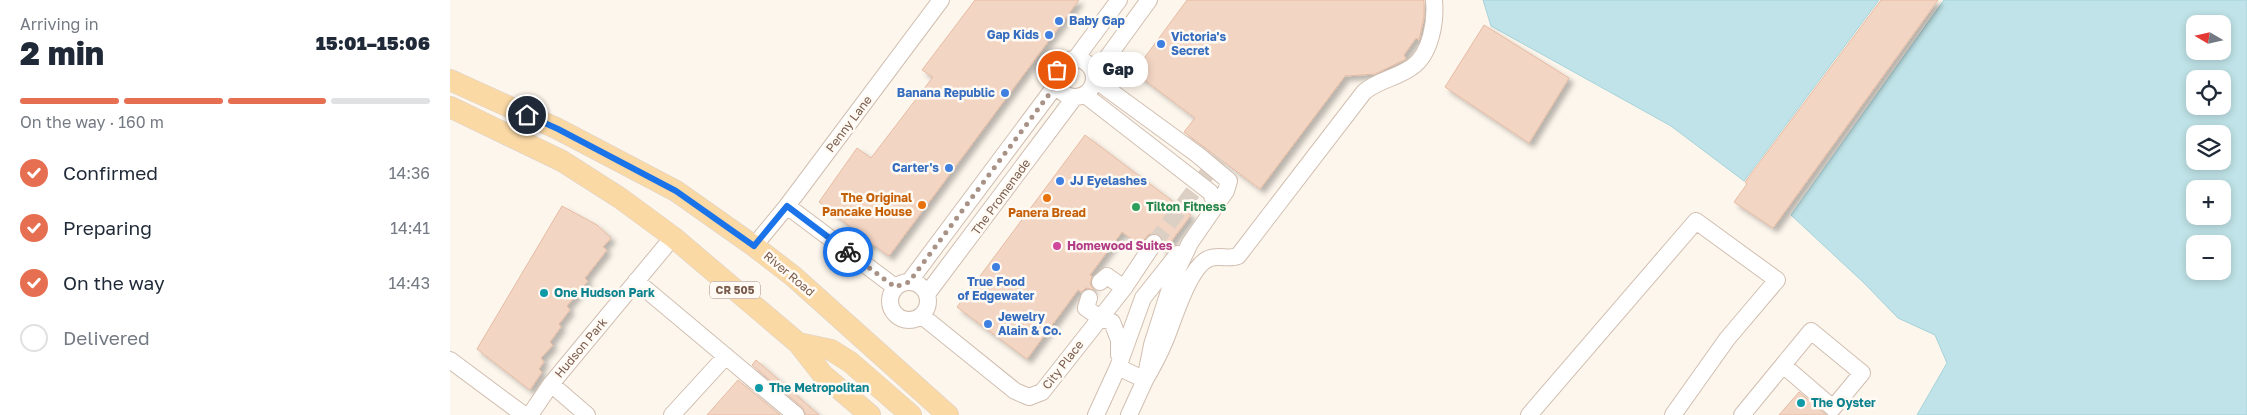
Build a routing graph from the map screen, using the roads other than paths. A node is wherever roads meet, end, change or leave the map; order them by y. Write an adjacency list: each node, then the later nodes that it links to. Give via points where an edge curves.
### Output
1 (941, 0): 11 (street, Penny Lane)
2 (1119, 0): 5 (street)
3 (1149, 0): 6 (street)
4 (1434, 0): 30 (street, via 1429,43 1412,67 1372,84 1364,92 1238,256 1206,260 1191,278)
5 (1076, 58): 6 (street, via 1089,65); 8 (street, via 1068,60 1057,70)
6 (1094, 75): 9 (street, via 1093,86); 12 (street, via 1229,181)
7 (450, 80): 16 (main road, River Road, via 558,129 676,191)
8 (1056, 85): 9 (street, via 1060,92); 19 (street, The Promenade)
9 (1079, 96): 12 (street, via 1210,192 1214,200); 21 (street, The Promenade)
10 (450, 107): 13 (main road, CR 505, via 562,161 620,198)
11 (787, 206): 16 (street, Penny Lane); 19 (street)
12 (1212, 211): 15 (street)
13 (672, 237): 17 (street, Hudson Park); 25 (main road, CR 505)
14 (1154, 243): 20 (street, City Place)
15 (1190, 243): 29 (street, via 1143,298); 30 (street, via 1173,279 1152,345)
16 (754, 246): 39 (main road, River Road)
17 (636, 281): 26 (street); 31 (street, Hudson Park)
18 (1100, 282): 20 (street, via 1107,276)
19 (902, 284): 21 (street, via 923,288); 23 (street, via 889,300 894,315 908,321)
20 (1124, 288): 24 (street, City Place)
21 (927, 294): 23 (street, via 927,310)
22 (1089, 298): 24 (street, via 1086,308)
23 (922, 316): 24 (street, City Place, via 1015,391 1029,397 1042,392)
24 (1100, 318): 29 (street, via 1112,322 1119,340)
25 (798, 344): 37 (main road, CR 505, via 823,375); 38 (main road, via 831,350 850,362)
26 (726, 356): 35 (street); 36 (street)
27 (450, 360): 32 (street)
28 (1783, 365): 28 (street, via 1833,408 1862,373 1811,331); 44 (street)
29 (1118, 367): 30 (street); 40 (street)
30 (1146, 380): 41 (street)
31 (551, 384): 33 (street, Hudson Park); 34 (street)
32 (524, 415)
33 (530, 415)
34 (587, 415)
35 (672, 415)
36 (796, 415)
37 (870, 415)
38 (911, 415)
39 (948, 415)
40 (1096, 415)
41 (1129, 415)
42 (1529, 415): 43 (street, via 1696,221 1777,280 1727,339)
43 (1673, 415)
44 (1742, 415)

